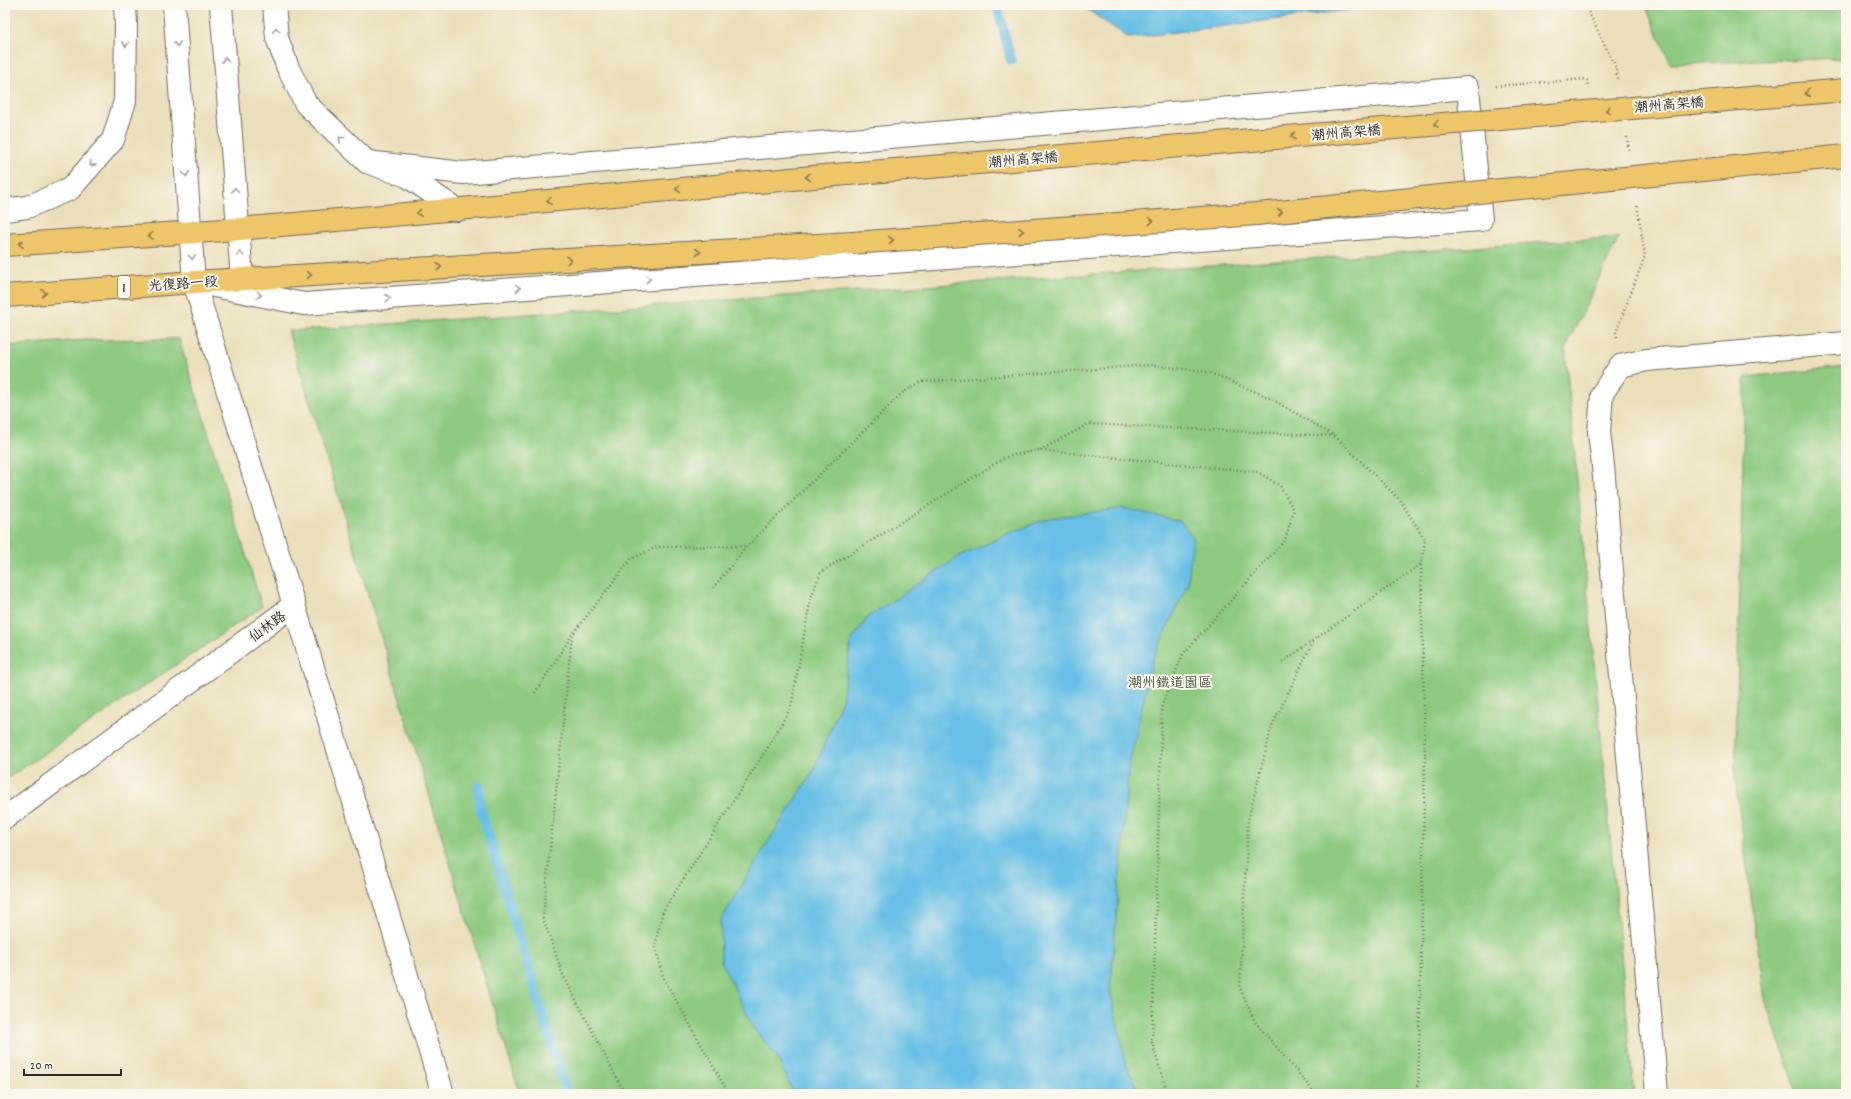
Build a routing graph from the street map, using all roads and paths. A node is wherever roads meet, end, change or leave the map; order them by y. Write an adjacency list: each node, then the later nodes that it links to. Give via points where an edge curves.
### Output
1 (125, 5): 10 (street, one-way to 10, via 125,101 112,140 70,189 27,207)
2 (174, 5): 13 (street, 仙林路, one-way to 13)
3 (221, 5): 12 (street, one-way to 3)
4 (274, 5): 9 (street, one-way to 4, via 306,104 277,38)
5 (1587, 79): 6 (path)
6 (1468, 88): 9 (street, via 463,173); 16 (street, one-way to 6, via 304,304 1481,220)
7 (1846, 90): 11 (main road, 潮州高架橋, one-way to 11, bridge, via 846,174)
8 (1846, 156): 15 (main road, 光復路一段, one-way to 8, bridge, via 852,243 1257,214)
9 (367, 162): 11 (street, via 407,176)
10 (5, 210)
11 (456, 210): 12 (main road, 潮州高架橋, one-way to 12)
12 (238, 229): 13 (main road, 潮州高架橋); 15 (street, one-way to 12)
13 (190, 233): 14 (main road, 潮州高架橋, one-way to 14); 16 (street, 仙林路, one-way to 16)
14 (5, 245)
15 (242, 279): 16 (main road, 光復路一段 / 1)
16 (194, 282): 17 (main road, 光復路一段 / 1, one-way to 16); 24 (street, 仙林路)
17 (5, 296)
18 (1846, 343): 36 (street, via 1640,361 1620,366 1602,394 1599,432)
19 (1336, 436): 20 (path, via 1089,424); 21 (path, via 1270,398 1208,372 1150,366 921,382 902,393); 22 (path, via 1400,500 1425,540)
20 (1039, 450): 32 (path, via 1006,457 821,572 811,597 791,707 663,911 655,946 663,977); 33 (path, via 1258,472 1280,486 1294,510 1285,540 1183,654 1162,705 1152,1043)
21 (747, 546): 23 (path); 25 (path, via 657,547 631,559)
22 (1421, 564): 26 (path); 35 (path, via 1425,757)
23 (713, 588)
24 (294, 605): 29 (street, 仙林路); 30 (street)
25 (572, 635): 28 (path); 31 (path, via 543,918 563,975)
26 (1313, 642): 27 (path); 34 (path, via 1272,726 1248,820 1240,988 1255,1022)
27 (1280, 664)
28 (535, 693)
29 (5, 818)
30 (443, 1094)
31 (625, 1094)
32 (729, 1094)
33 (1168, 1094)
34 (1316, 1094)
35 (1418, 1094)
36 (1657, 1094)

